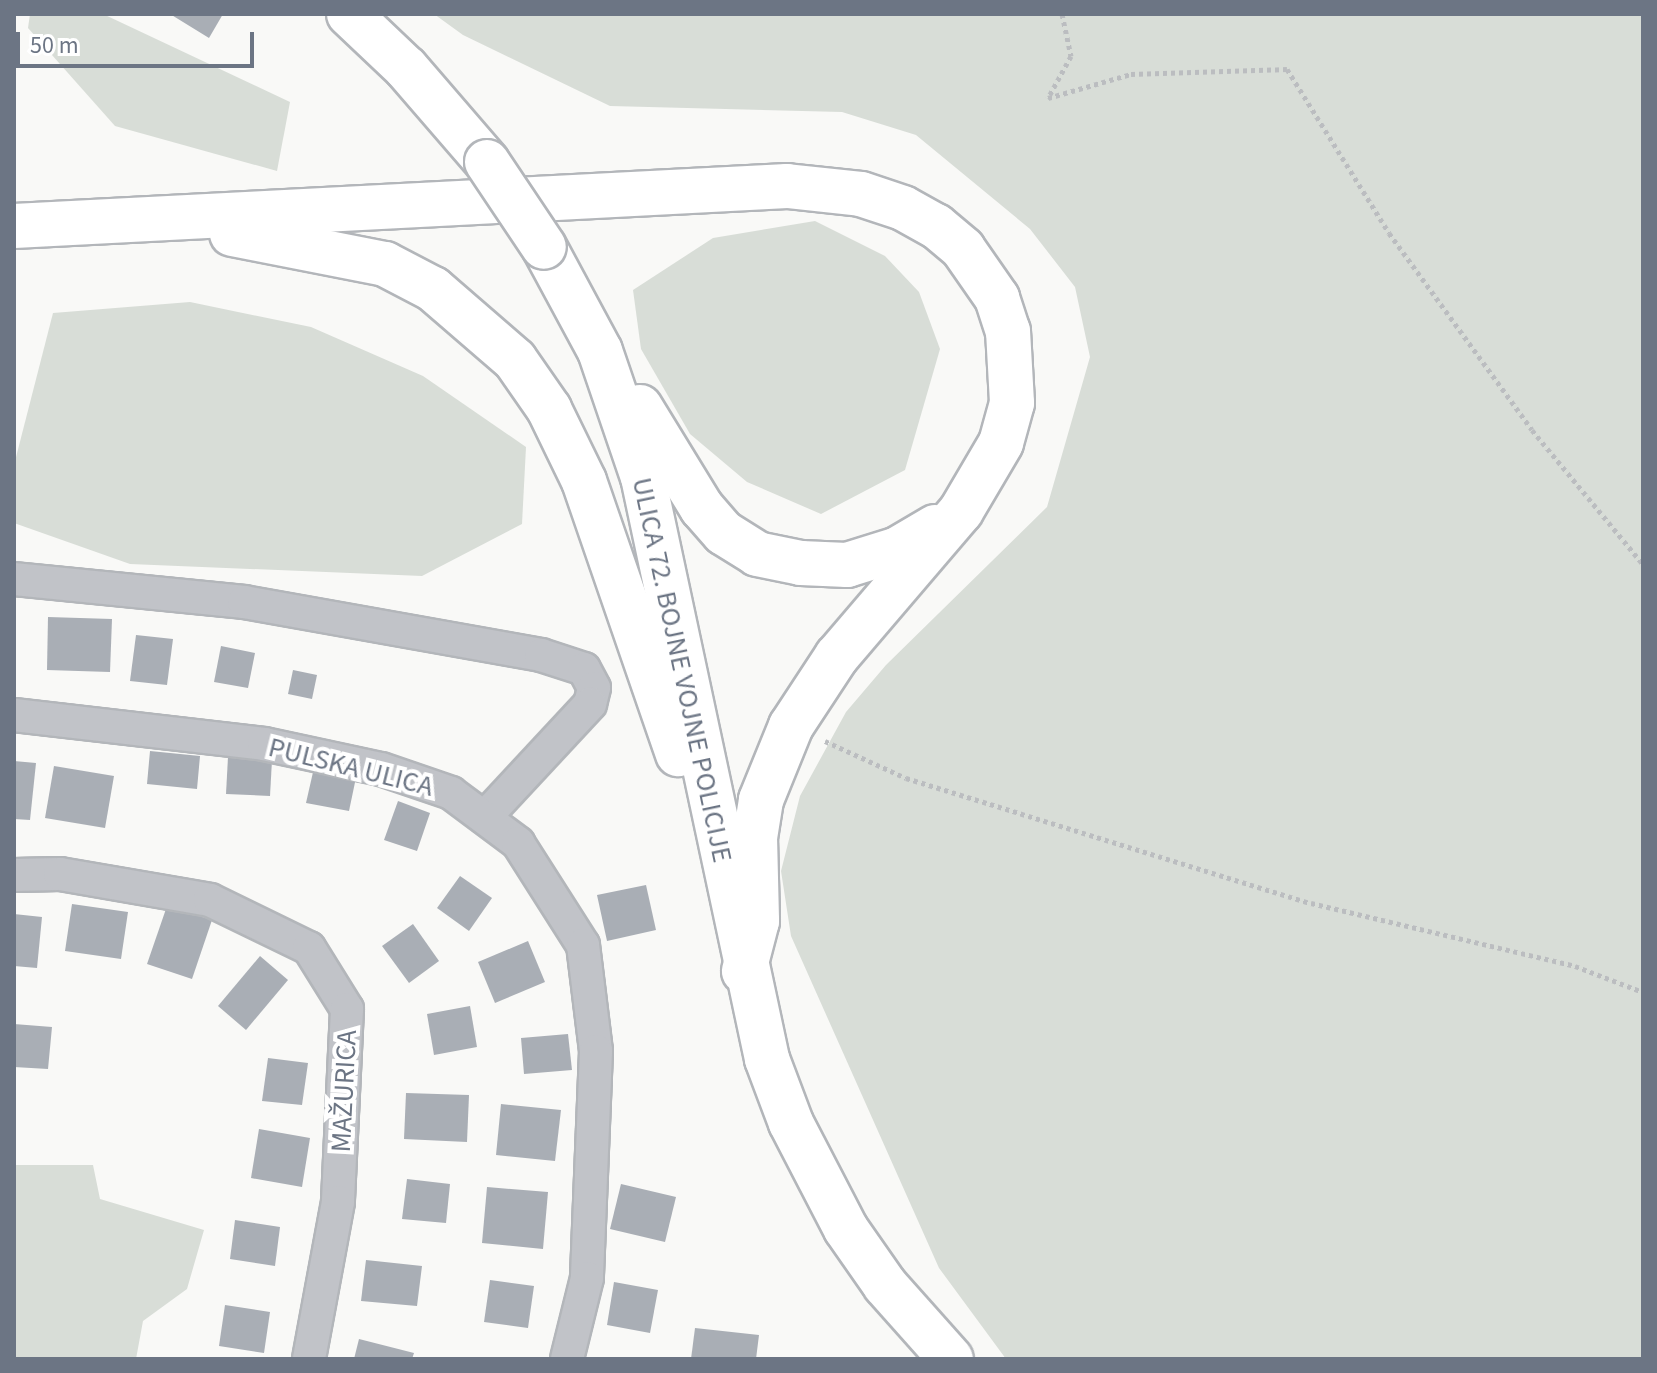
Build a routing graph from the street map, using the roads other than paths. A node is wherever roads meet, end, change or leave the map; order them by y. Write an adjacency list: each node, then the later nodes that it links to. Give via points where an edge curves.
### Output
1 (349, 14): 4 (main road, ULICA 72. BOJNE VOJNE POLICIJE, bridge, via 406,68 487,162 544,247)
2 (163, 220): 3 (main road); 5 (main road, via 787,186 861,194 903,208 963,249 997,298 1008,331 1014,366 1012,403 1001,443); 8 (main road, via 385,264 444,297 515,360 549,409 584,481 683,767)
3 (14, 226)
4 (600, 351): 5 (main road, via 639,406 682,483 724,533 757,554 847,565 898,549); 8 (main road, ULICA 72. BOJNE VOJNE POLICIJE, via 643,477 664,561)
5 (961, 511): 11 (main road, via 837,656 791,726 761,800 755,837 757,921)
6 (14, 579): 9 (street, via 244,602 541,655 584,669 594,688 590,704)
7 (14, 715): 9 (street, PULSKA ULICA, via 264,744 381,769 451,793)
8 (710, 809): 11 (main road, ULICA 72. BOJNE VOJNE POLICIJE)
9 (487, 815): 13 (street, PULSKA ULICA, via 518,843 583,945 596,1051 587,1278)
10 (14, 875): 12 (street, MAŽURICA, via 60,874 210,900 309,948 347,1009 338,1202)
11 (744, 971): 14 (main road, ULICA 72. BOJNE VOJNE POLICIJE, via 767,1059 813,1169 885,1285)
12 (309, 1359)
13 (567, 1359)
14 (951, 1359)

